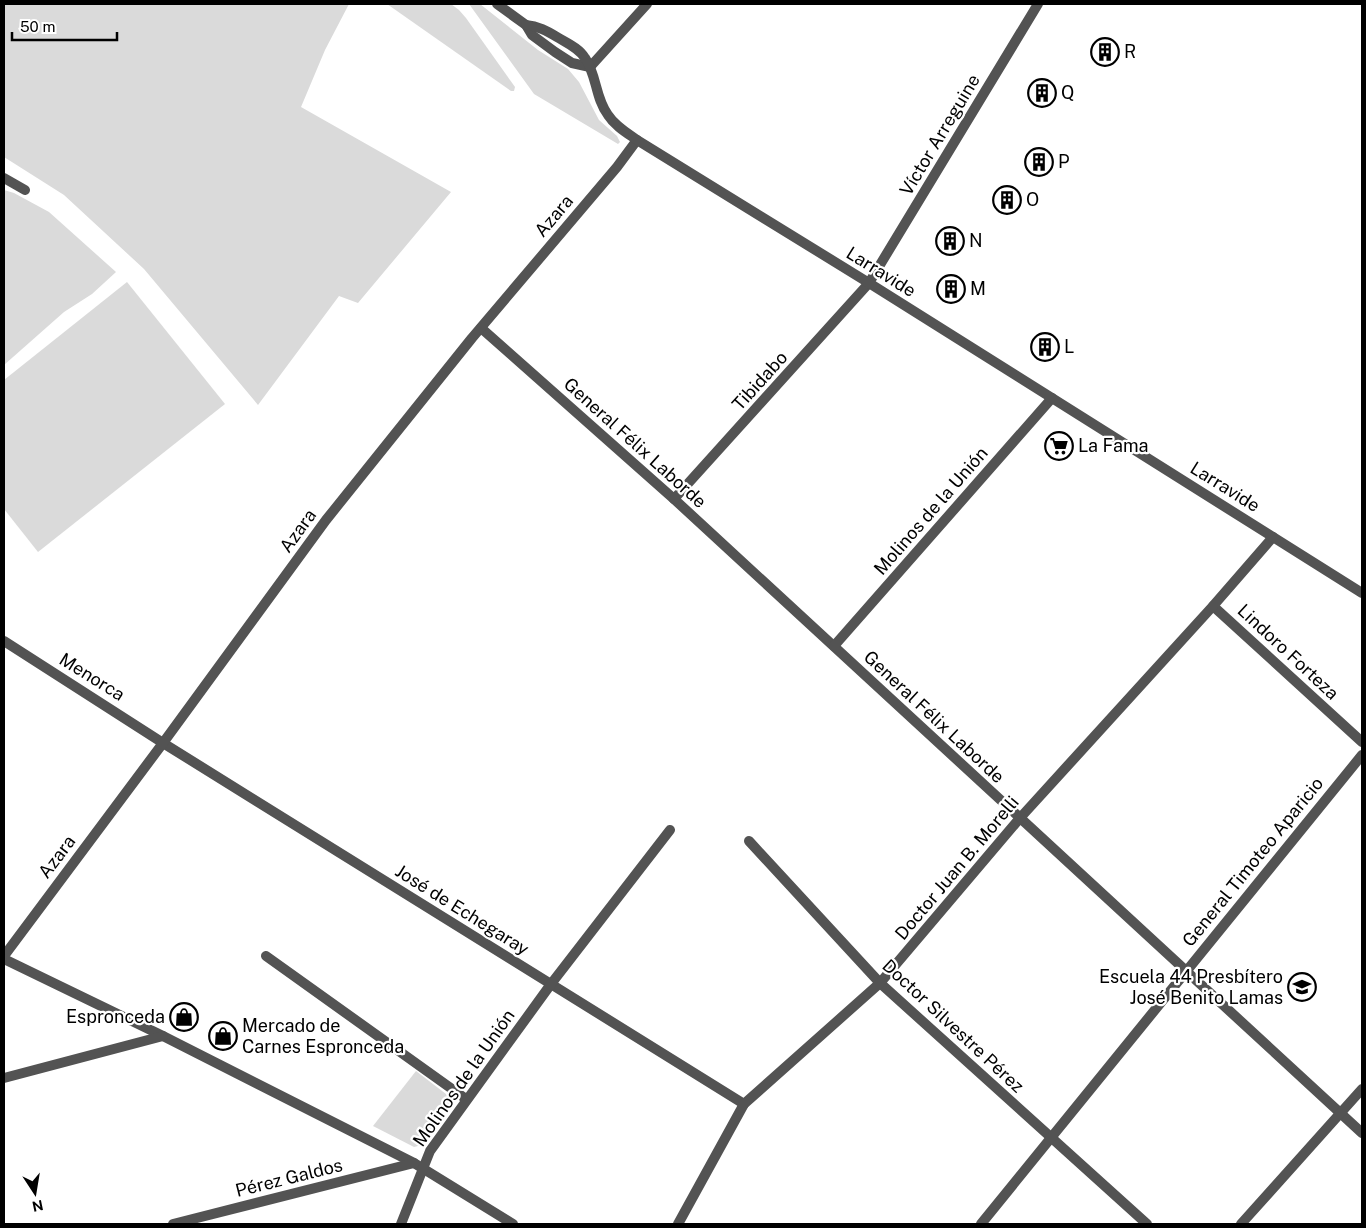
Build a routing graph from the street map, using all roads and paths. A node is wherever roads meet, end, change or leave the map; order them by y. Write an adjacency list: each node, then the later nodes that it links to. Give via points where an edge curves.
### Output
1 (497, 4): 4 (street, Larravide, via 526,25 536,26 570,44)
2 (646, 4): 4 (street)
3 (1038, 4): 8 (street, Víctor Arreguine)
4 (590, 67): 5 (street, Larravide, via 598,97 608,116)
5 (637, 140): 8 (street, Larravide); 9 (street, Azara)
6 (4, 178): 7 (street)
7 (24, 190)
8 (869, 283): 10 (street, Larravide); 11 (street, Tibidabo)
9 (481, 328): 11 (street, General Félix Laborde); 18 (street, Azara, via 326,520)
10 (1052, 398): 12 (street, Larravide); 16 (street, Molinos de la Unión)
11 (674, 499): 16 (street, General Félix Laborde)
12 (1273, 537): 13 (street, Larravide); 14 (street, Doctor Juan B. Morelli)
13 (1362, 593)
14 (1213, 606): 17 (street, Lindoro Forteza); 20 (street, Doctor Juan B. Morelli)
15 (4, 641): 18 (street, Menorca)
16 (834, 646): 20 (street, General Félix Laborde)
17 (1362, 742)
18 (163, 743): 24 (street, Azara); 27 (street, José de Echegaray)
19 (1362, 755): 25 (street, General Timoteo Aparicio)
20 (1020, 818): 25 (street, General Félix Laborde); 26 (street, Doctor Juan B. Morelli)
21 (670, 830): 27 (street, Molinos de la Unión)
22 (749, 841): 26 (street, Doctor Silvestre Pérez)
23 (266, 956): 31 (street)
24 (4, 957): 28 (street)
25 (1186, 971): 33 (street, General Félix Laborde); 35 (street, General Timoteo Aparicio)
26 (880, 983): 32 (street, Doctor Juan B. Morelli); 35 (street, Doctor Silvestre Pérez)
27 (551, 984): 31 (street, Molinos de la Unión); 32 (street, José de Echegaray)
28 (163, 1036): 29 (street); 36 (street)
29 (4, 1078)
30 (1362, 1089): 33 (street)
31 (466, 1099): 36 (street, Molinos de la Unión)
32 (744, 1104): 40 (street, Doctor Juan B. Morelli)
33 (1341, 1113): 34 (street, General Félix Laborde); 43 (street)
34 (1362, 1133)
35 (1052, 1138): 41 (street, General Timoteo Aparicio); 42 (street, Doctor Silvestre Pérez)
36 (418, 1165): 37 (street, Pérez Galdos); 38 (street, Molinos de la Unión); 39 (street)
37 (173, 1224)
38 (401, 1224)
39 (513, 1224)
40 (678, 1224)
41 (981, 1224)
42 (1147, 1224)
43 (1241, 1224)

